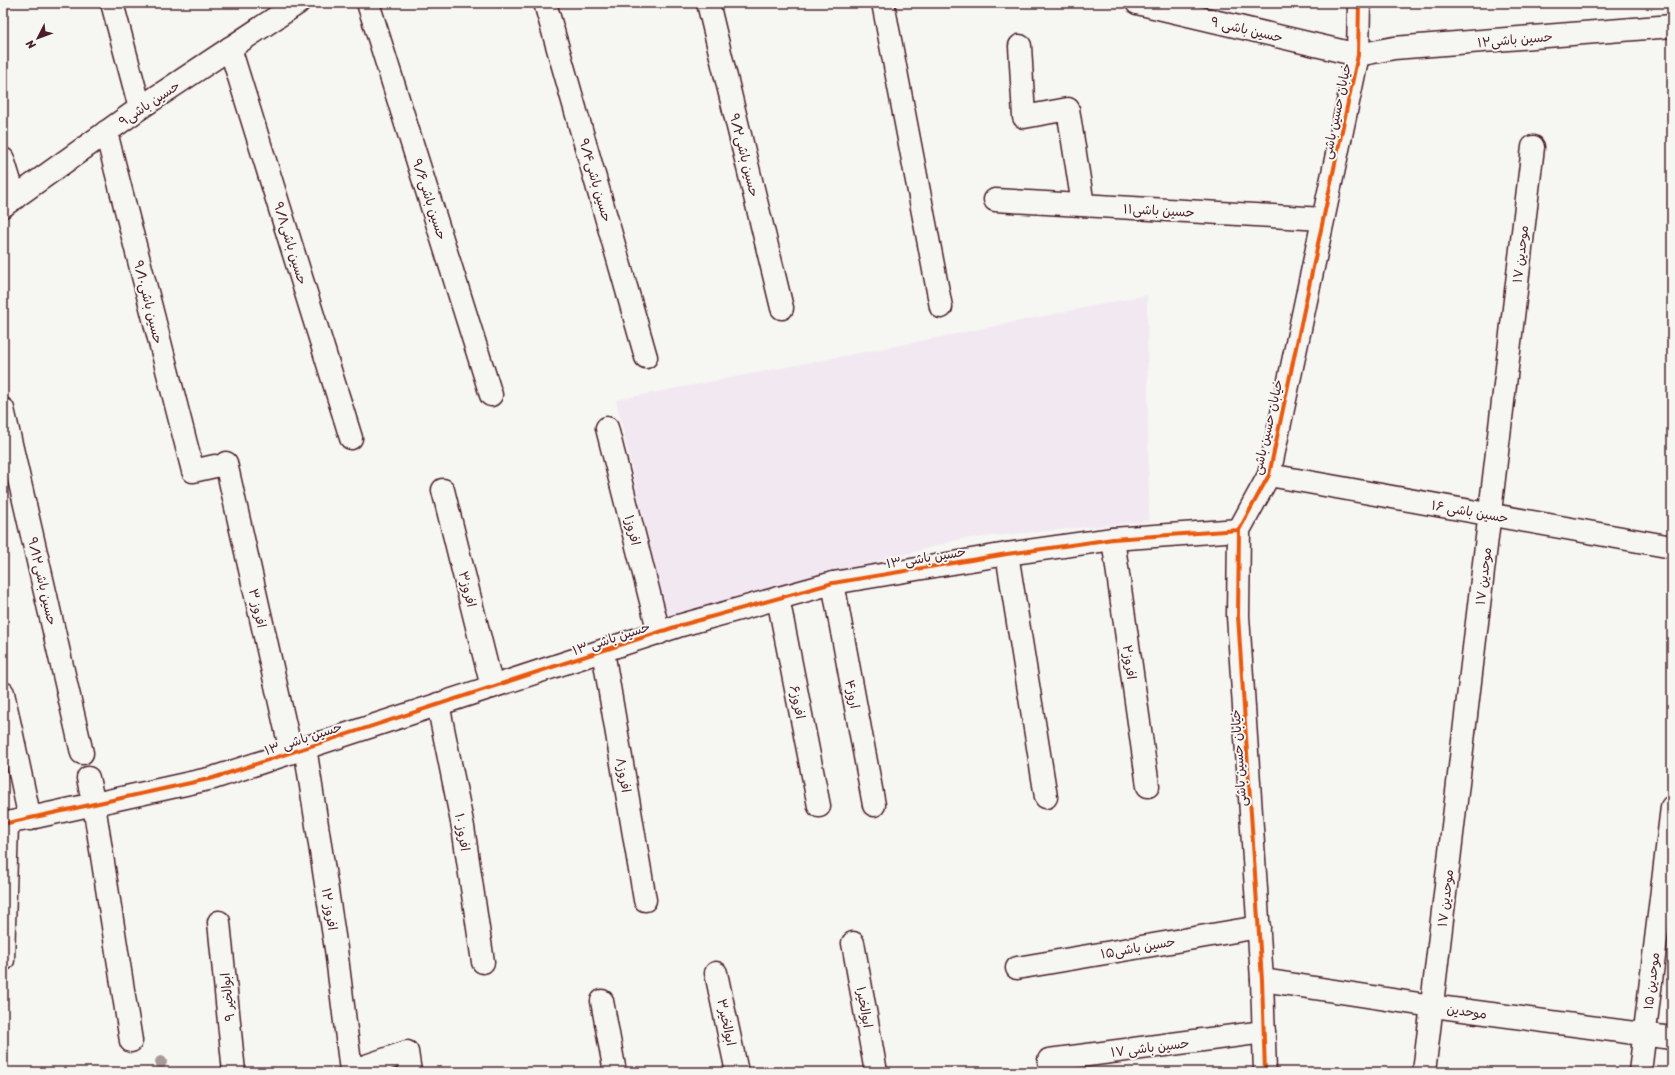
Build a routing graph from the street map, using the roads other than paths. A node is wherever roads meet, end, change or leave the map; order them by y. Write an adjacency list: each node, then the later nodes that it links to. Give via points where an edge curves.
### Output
1 (112, 3): 13 (street)
2 (298, 3): 11 (street, حسین باشی۹)
3 (368, 3): 24 (street, حسین باشی۹/۶)
4 (545, 3): 23 (street, حسین باشی۹/۴)
5 (708, 3): 22 (street, حسین باشی۹/۲)
6 (883, 3): 21 (street)
7 (1137, 3): 12 (street, حسین باشی ۹)
8 (1360, 3): 12 (street, خیابان حسین باشی)
9 (1672, 26): 12 (street, حسین باشی۱۲, via 1394,48)
10 (1020, 46): 19 (street, via 1024,117 1068,109)
11 (230, 48): 13 (street, حسین باشی۹); 27 (street, حسین باشی۹/۸)
12 (1358, 55): 20 (street, خیابان حسین باشی)
13 (140, 108): 14 (street, حسین باشی۹)
14 (106, 132): 18 (street, حسین باشی۹); 28 (street, حسین باشی۹/۱۰)
15 (1533, 147): 31 (street, موحدین ۱۷)
16 (3, 159): 18 (street)
17 (995, 200): 19 (street, حسین باشی۱۱)
18 (9, 202)
19 (1083, 205): 20 (street, حسین باشی۱۱)
20 (1323, 218): 29 (street, خیابان حسین باشی)
21 (941, 307)
22 (782, 308)
23 (646, 357)
24 (492, 395)
25 (3, 409): 44 (street, حسین باشی۹/۱۲)
26 (607, 428): 38 (street, افروز۱)
27 (351, 438)
28 (193, 471): 43 (street, افروز ۳, via 220,465)
29 (1269, 475): 31 (street, حسین باشی ۱۶); 32 (street, خیابان حسین باشی)
30 (443, 490): 40 (street, افروز۳)
31 (1490, 514): 34 (street, حسین باشی ۱۶); 64 (street, موحدین ۱۷)
32 (1239, 530): 33 (street, حسین باشی ۱۳); 56 (street, خیابان حسین باشی, via 1238,616)
33 (1113, 539): 35 (street, حسین باشی ۱۳); 46 (street, افروز۲)
34 (1672, 547)
35 (1008, 554): 36 (street, حسین باشی ۱۳); 47 (street)
36 (832, 583): 37 (street, حسین باشی ۱۳); 49 (street, اروز۴)
37 (778, 598): 38 (street, حسین باشی ۱۳); 50 (street, افروز۶)
38 (659, 633): 39 (street, حسین باشی ۱۳)
39 (603, 651): 40 (street, حسین باشی ۱۳); 54 (street, افروز۸)
40 (492, 687): 42 (street, حسین باشی ۱۳)
41 (3, 693): 52 (street)
42 (438, 704): 43 (street, حسین باشی ۱۳); 59 (street, افروز ۱۰, via 463,826)
43 (298, 750): 48 (street, حسین باشی ۱۳, via 213,778); 69 (street, افروز ۱۲, via 336,949)
44 (82, 753)
45 (88, 778): 48 (street)
46 (1148, 786)
47 (1046, 797)
48 (94, 804): 52 (street, حسین باشی ۱۳); 68 (street)
49 (874, 805)
50 (819, 806)
51 (1672, 807): 66 (street, موحدین ۱۵)
52 (30, 819): 53 (street, حسین باشی ۱۳)
53 (5, 824): 58 (street)
54 (645, 900)
55 (219, 922): 70 (street, ابوالخیر ۹)
56 (1259, 927): 60 (street, حسین باشی۱۵); 62 (street, خیابان حسین باشی)
57 (853, 943): 74 (street, ابوالخیر۱)
58 (3, 960)
59 (483, 962)
60 (1017, 968)
61 (716, 973): 73 (street, ابوالخیر۳)
62 (1262, 980): 64 (street, موحدین); 65 (street, خیابان حسین باشی)
63 (602, 1001): 72 (street)
64 (1432, 1006): 66 (street, موحدین); 77 (street, موحدین ۱۷)
65 (1264, 1032): 75 (street, حسین باشی ۱۷, via 1049,1060); 76 (street, خیابان حسین باشی)
66 (1644, 1036): 67 (street, موحدین); 78 (street, موحدین ۱۵)
67 (1672, 1038)
68 (131, 1040)
69 (351, 1071): 71 (street, via 407,1052)
70 (234, 1072)
71 (410, 1072)
72 (615, 1072)
73 (737, 1072)
74 (876, 1072)
75 (1050, 1072)
76 (1265, 1072)
77 (1424, 1072)
78 (1640, 1072)

